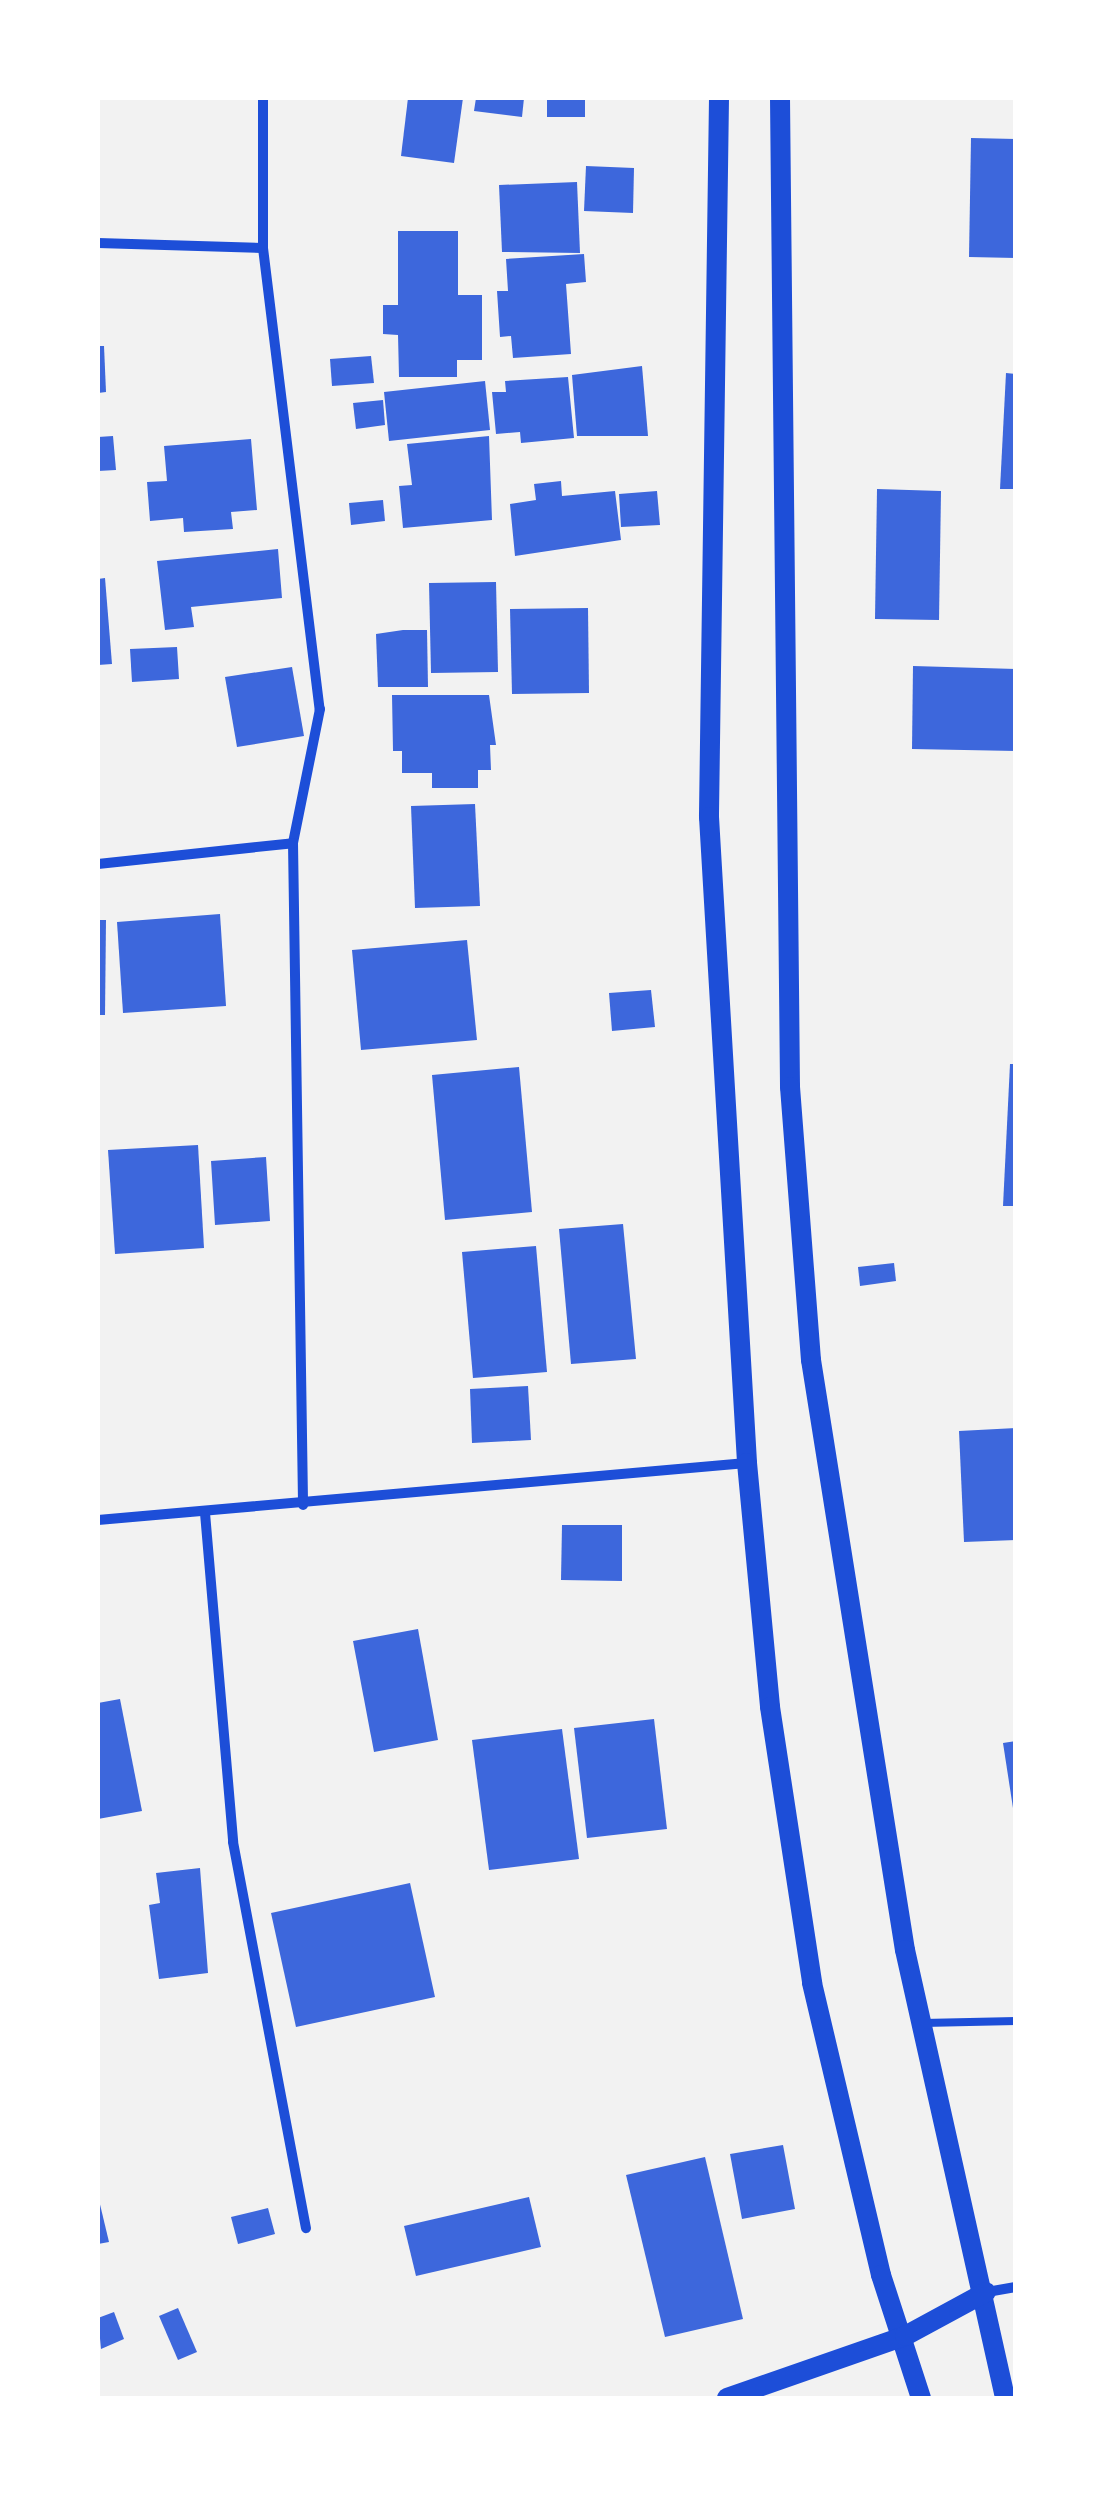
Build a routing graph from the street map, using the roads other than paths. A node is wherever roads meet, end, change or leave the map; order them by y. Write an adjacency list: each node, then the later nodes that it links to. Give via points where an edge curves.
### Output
1 (263, 98): 5 (street)
2 (719, 98): 8 (main road, via 710,817)
3 (780, 98): 13 (main road, via 790,1087 826,1484)
4 (98, 244): 5 (street)
5 (263, 248): 6 (street, via 320,710)
6 (292, 843): 7 (street); 9 (street)
7 (98, 864)
8 (746, 1464): 9 (street); 17 (main road, via 770,1707 812,1983 880,2276)
9 (303, 1504): 10 (street)
10 (205, 1513): 11 (street); 14 (street, via 233,1842)
11 (98, 1520)
12 (1016, 2021): 13 (lane)
13 (918, 2023): 16 (main road)
14 (306, 2228)
15 (1016, 2287): 16 (street)
16 (986, 2292): 17 (main road); 20 (main road)
17 (905, 2336): 18 (main road); 19 (main road)
18 (726, 2398)
19 (922, 2398)
20 (1005, 2398)

